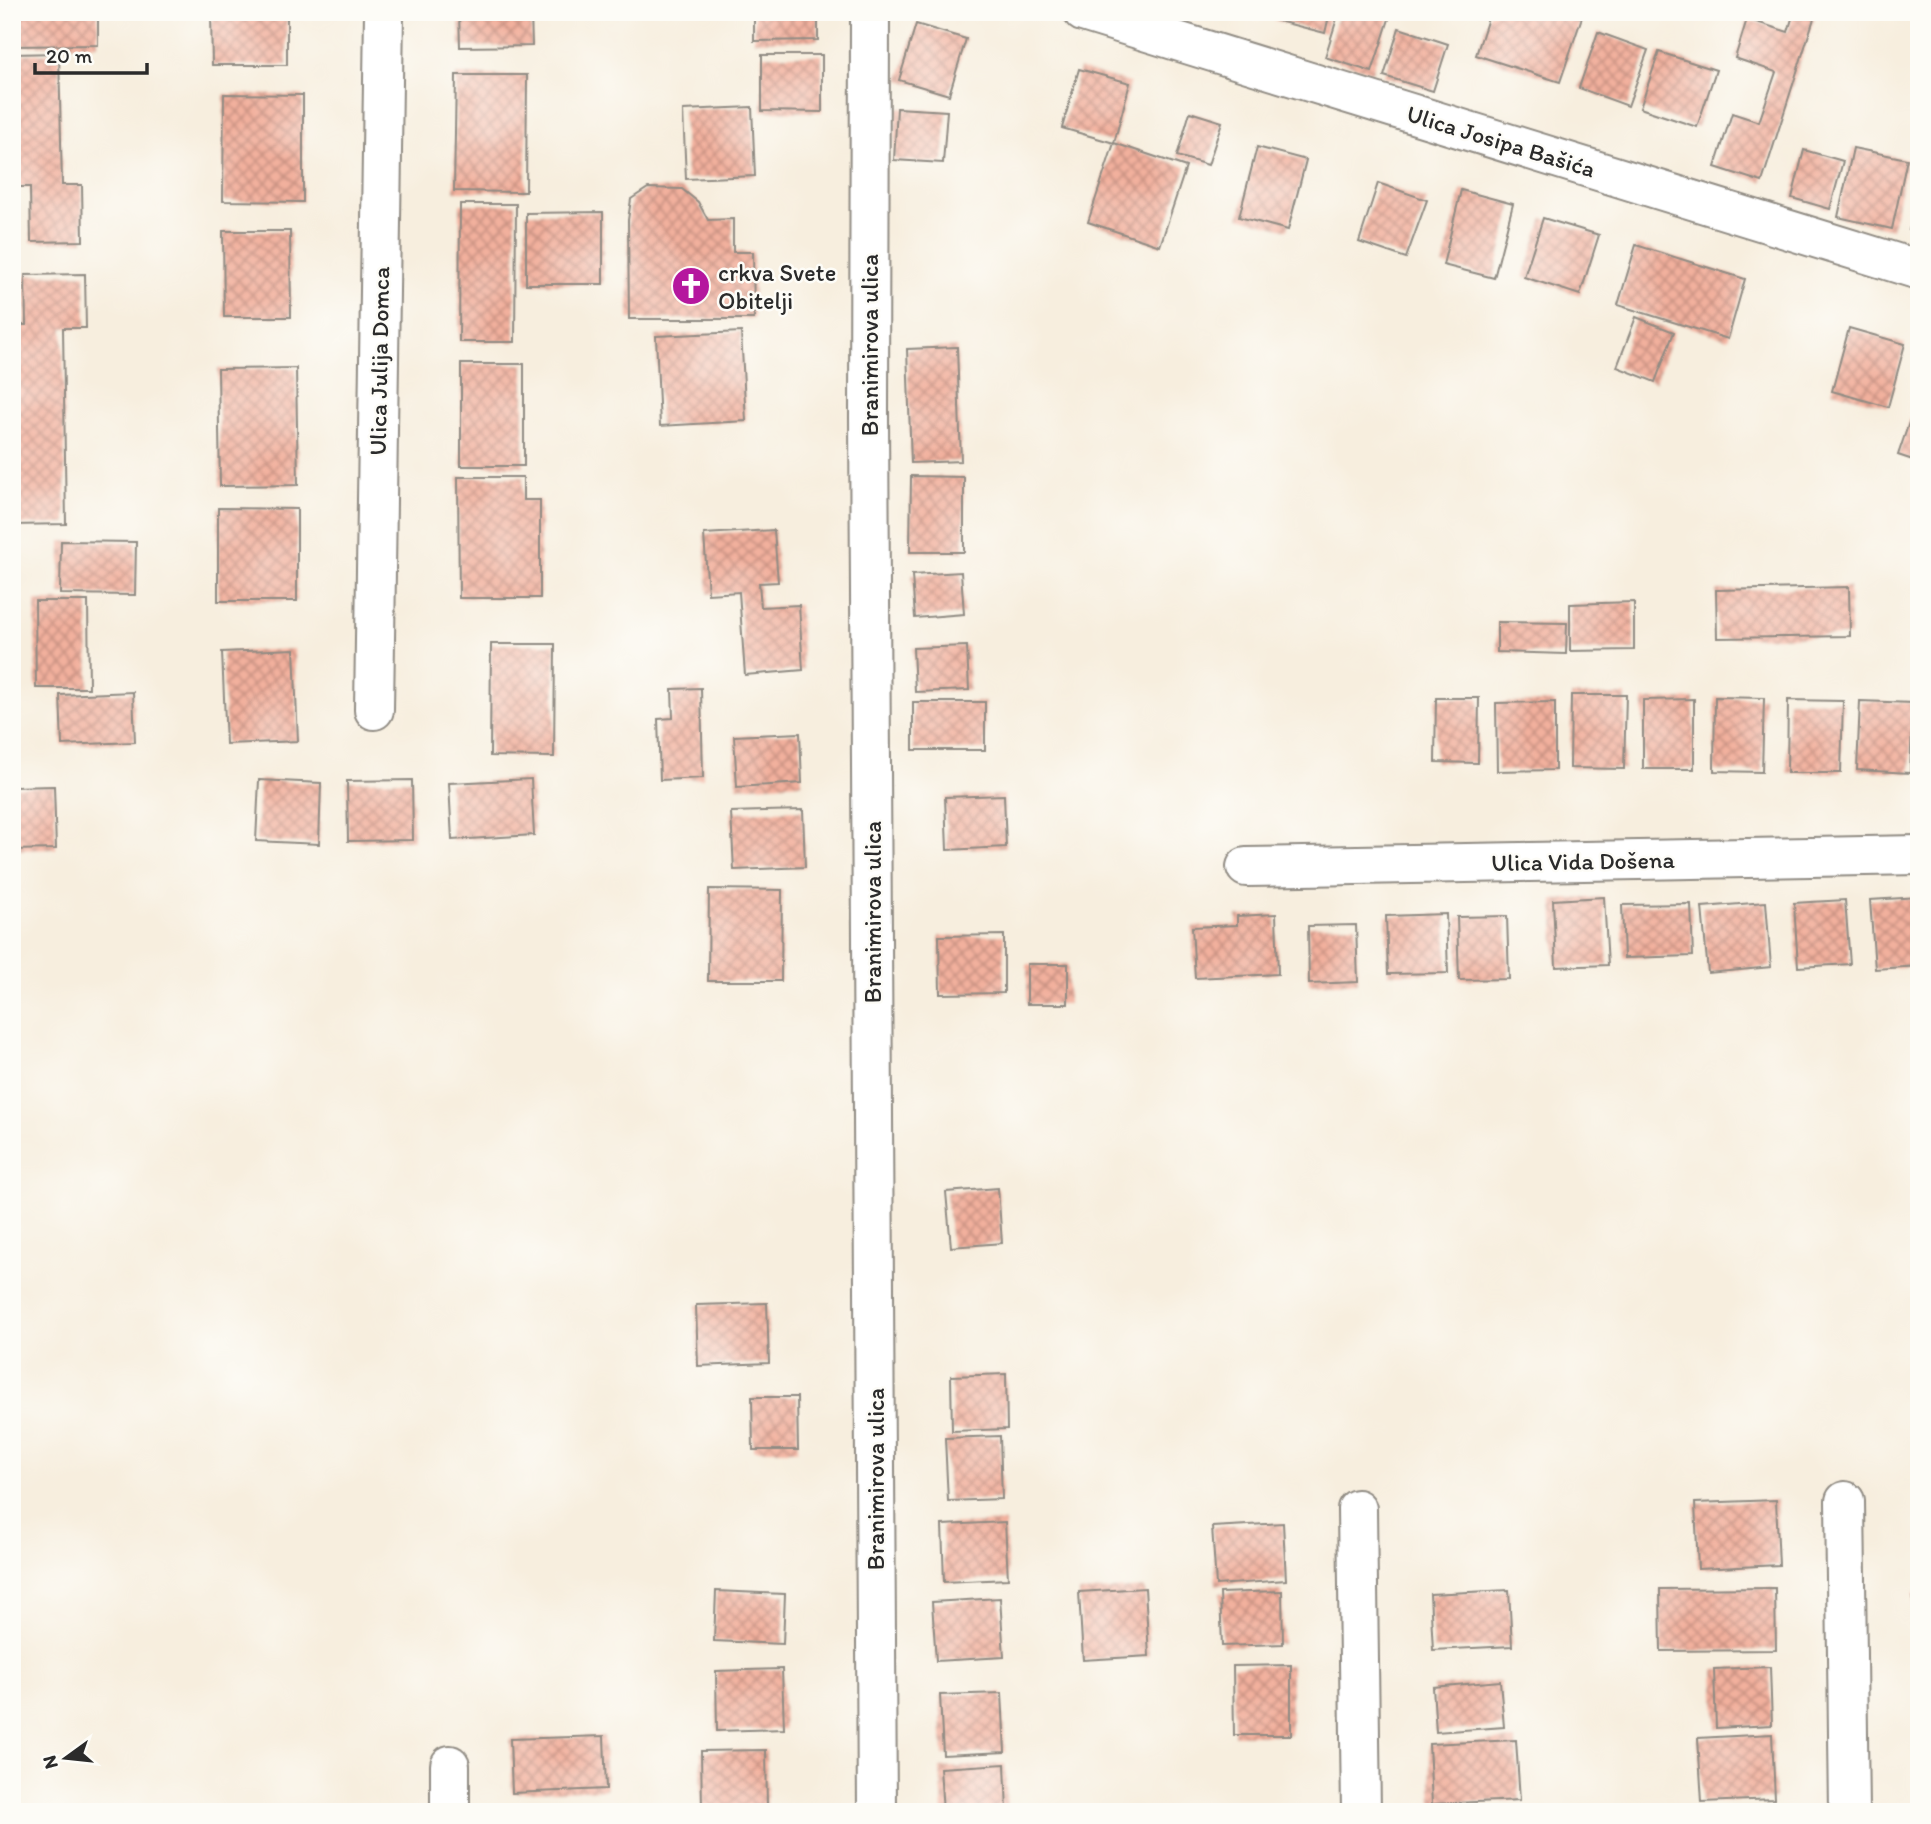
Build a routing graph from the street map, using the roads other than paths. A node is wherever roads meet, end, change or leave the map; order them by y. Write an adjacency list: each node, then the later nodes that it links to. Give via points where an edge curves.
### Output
1 (384, 12): 5 (street, Ulica Julija Domca)
2 (870, 12): 12 (street, Branimirova ulica)
3 (1083, 12): 4 (street, Ulica Josipa Bašića)
4 (1919, 270)
5 (374, 710)
6 (1919, 855): 7 (street, Ulica Vida Došena)
7 (1246, 867)
8 (1845, 1501): 14 (street)
9 (1357, 1510): 13 (street)
10 (450, 1765): 11 (street)
11 (450, 1812)
12 (877, 1812)
13 (1361, 1812)
14 (1849, 1812)

